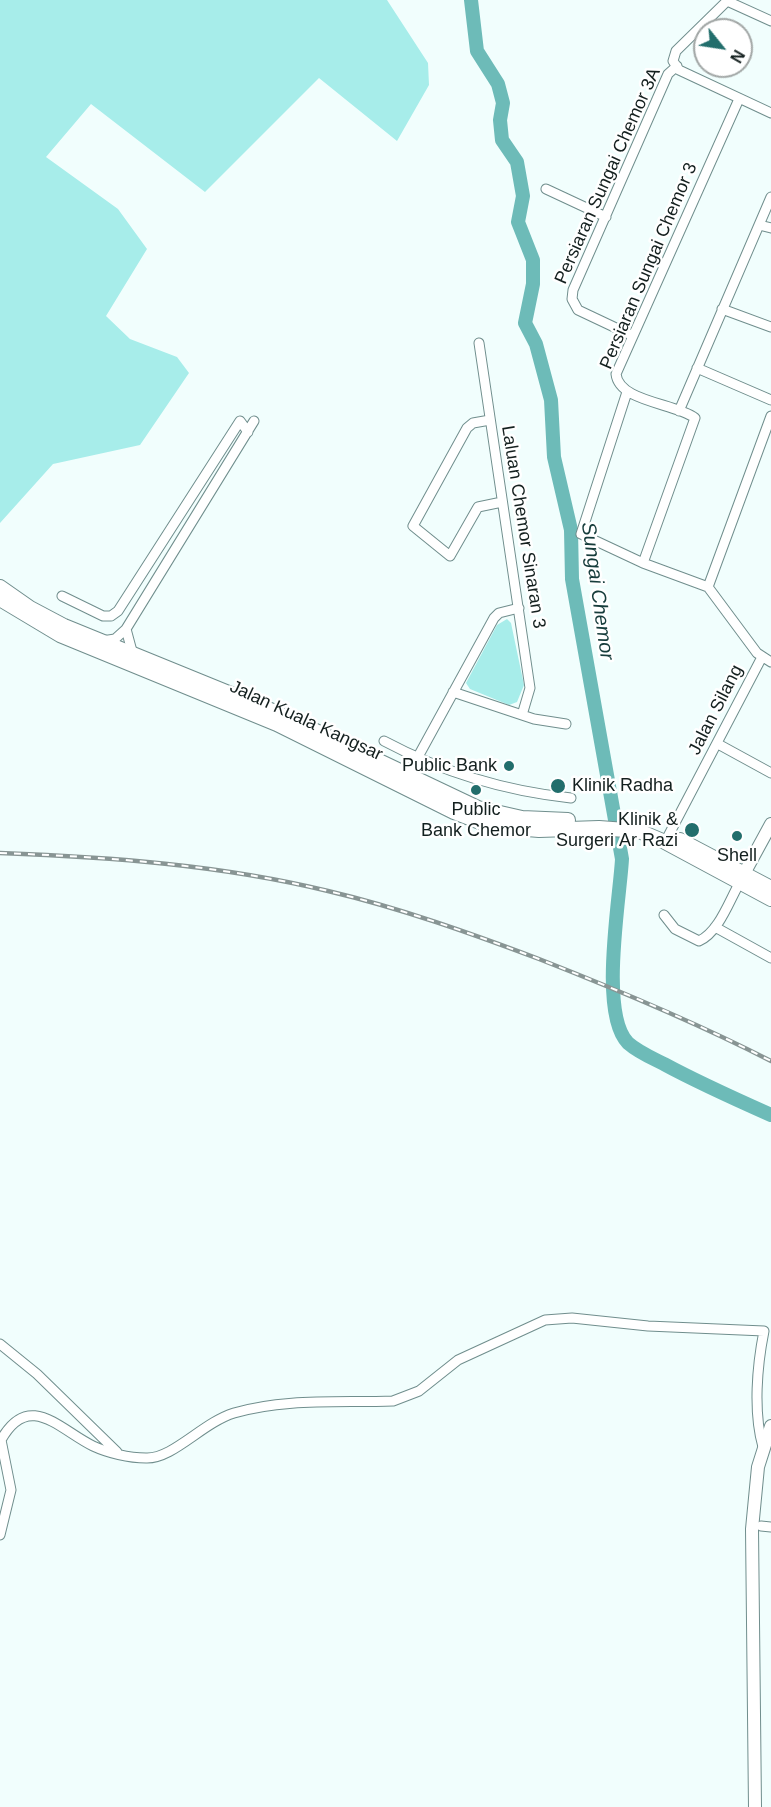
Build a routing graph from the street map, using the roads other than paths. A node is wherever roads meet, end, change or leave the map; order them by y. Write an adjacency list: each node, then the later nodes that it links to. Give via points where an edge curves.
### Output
1 (727, 1): 2 (street); 3 (street, Persiaran Sungai Chemor 3A, via 676,51)
2 (771, 21)
3 (675, 63): 4 (street, via 679,70); 8 (street, Persiaran Sungai Chemor 3A)
4 (739, 99): 5 (street); 13 (street, Persiaran Sungai Chemor 3)
5 (771, 112)
6 (546, 189): 8 (street)
7 (771, 197): 9 (street)
8 (606, 217): 13 (street, Persiaran Sungai Chemor 3A, via 572,299 579,310)
9 (759, 225): 10 (street); 11 (street)
10 (771, 228)
11 (722, 309): 12 (street); 15 (street)
12 (771, 327)
13 (633, 336): 16 (street, Persiaran Sungai Chemor 3, via 616,374 617,383)
14 (479, 344): 20 (street, Laluan Chemor Sinaran 3)
15 (697, 369): 17 (street); 18 (street)
16 (627, 392): 18 (street, Persiaran Sungai Chemor 3); 24 (street, via 581,534)
17 (771, 400)
18 (679, 411): 24 (street, via 692,416 695,422)
19 (771, 416): 27 (street)
20 (490, 420): 23 (street, Laluan Chemor Sinaran 3); 23 (street, via 472,423 467,428 412,526 450,556 478,507)
21 (254, 421): 22 (street)
22 (248, 432): 25 (street, via 240,421); 28 (street)
23 (502, 502): 31 (street, Laluan Chemor Sinaran 3)
24 (643, 563): 27 (street)
25 (135, 584): 28 (street); 29 (street, via 111,616 103,616)
26 (0, 587): 33 (highway, Jalan Kuala Kangsar, via 45,617)
27 (708, 587): 35 (street)
28 (150, 591): 32 (street)
29 (62, 596)
30 (0, 599): 42 (highway, Jalan Kuala Kangsar, via 60,635 277,724)
31 (519, 608): 36 (street, via 496,615); 37 (street, Laluan Chemor Sinaran 3, via 530,688)
32 (126, 629): 33 (street, via 116,639); 34 (street)
33 (100, 641): 34 (highway, Jalan Kuala Kangsar)
34 (134, 655): 44 (highway, Jalan Kuala Kangsar, via 280,714)
35 (766, 660): 40 (street, Jalan Silang)
36 (453, 692): 37 (street); 41 (street)
37 (522, 715): 38 (street)
38 (566, 724)
39 (384, 741): 41 (street)
40 (718, 744): 43 (street); 50 (street, Jalan Silang)
41 (417, 759): 44 (street); 45 (street, via 519,791)
42 (372, 771): 44 (highway, via 396,778); 46 (highway, Jalan Kuala Kangsar)
43 (771, 773)
44 (408, 775): 46 (highway, via 418,788); 47 (highway, Jalan Kuala Kangsar, via 478,808 505,815)
45 (571, 798)
46 (475, 820): 47 (highway, Jalan Kuala Kangsar, via 521,829)
47 (599, 824): 50 (highway, Jalan Kuala Kangsar, via 629,825)
48 (771, 824): 51 (main road)
49 (771, 833): 51 (main road)
50 (668, 838): 51 (highway, Jalan Kuala Kangsar)
51 (744, 877): 52 (highway, Jalan Kuala Kangsar); 53 (highway, Jalan Kuala Kangsar); 55 (street)
52 (771, 888)
53 (771, 899)
54 (664, 915): 55 (street, via 675,929 699,941)
55 (715, 927): 56 (street)
56 (771, 958)
57 (0, 1344): 60 (street, via 63,1398)
58 (771, 1426): 59 (main road)
59 (767, 1448): 60 (street, via 759,1433 758,1397 764,1331 572,1318 545,1320 504,1337 458,1360 406,1399 248,1409 206,1425 162,1456); 61 (main road); 62 (main road)
60 (119, 1454): 63 (street, via 94,1447 45,1416 20,1420 1,1440 11,1490)
61 (754, 1507): 62 (main road); 64 (main road)
62 (766, 1527): 64 (main road); 65 (main road)
63 (0, 1535)
64 (752, 1552): 65 (main road)
65 (755, 1760): 66 (main road)
66 (755, 1807)

